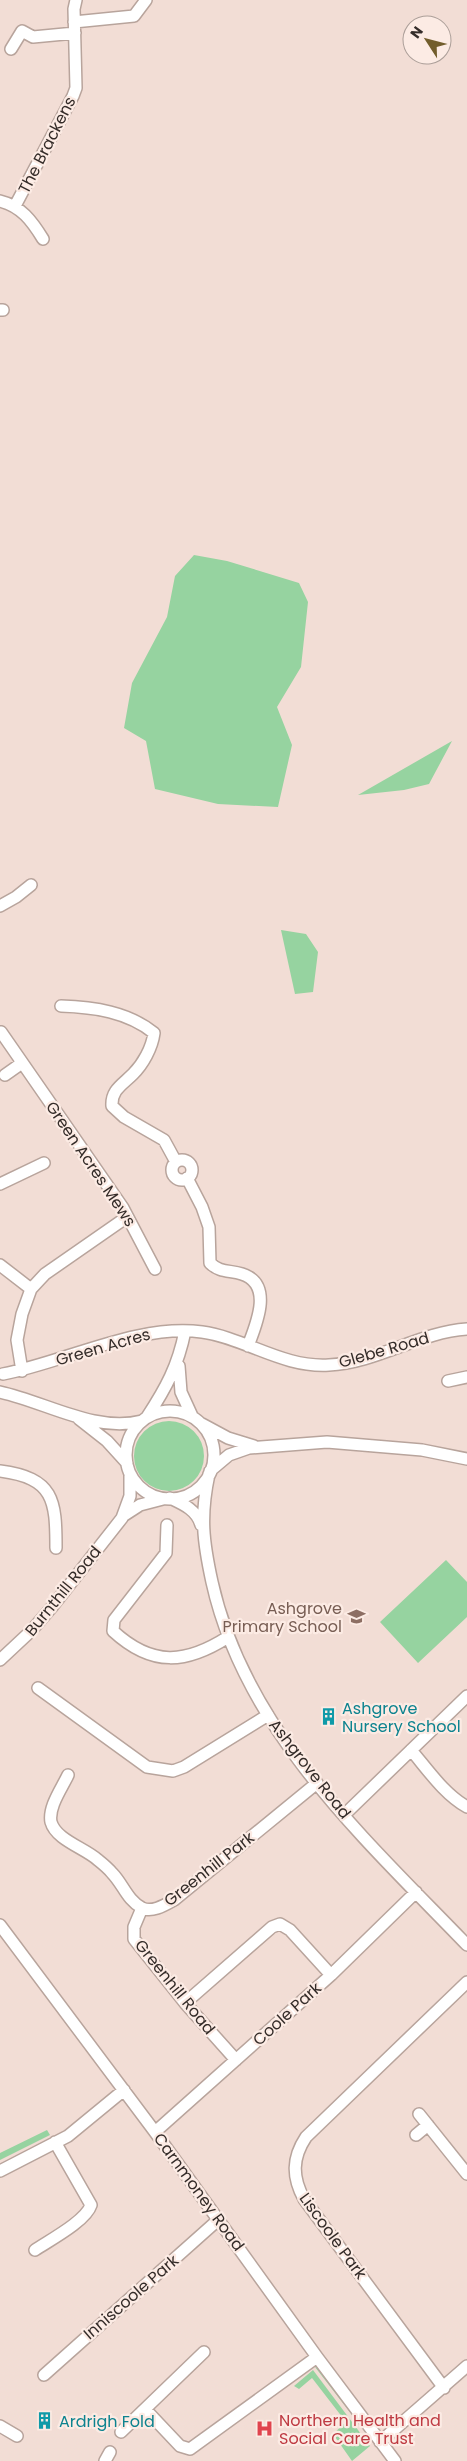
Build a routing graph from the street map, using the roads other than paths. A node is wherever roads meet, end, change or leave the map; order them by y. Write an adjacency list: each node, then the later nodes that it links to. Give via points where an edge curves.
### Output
1 (76, 0): 3 (street, The Brackens)
2 (146, 0): 3 (street, via 134,16)
3 (75, 28): 4 (street, via 33,37 22,31); 6 (street, The Brackens, via 73,96)
4 (11, 49)
5 (0, 202): 6 (street, The Brackens)
6 (16, 206): 7 (street, The Brackens, via 33,222)
7 (43, 239)
8 (31, 885): 9 (street)
9 (0, 906)
10 (61, 1006): 22 (street, via 92,1007 140,1022 154,1033 152,1045 134,1073 117,1087 112,1106 164,1140 176,1162 185,1161 190,1165 192,1171 187,1178 209,1227 210,1263 217,1270 244,1274 256,1284 261,1299 260,1316)
11 (1, 1032): 12 (street, Green Acres Mews)
12 (22, 1063): 13 (street); 16 (street, Green Acres Mews)
13 (5, 1075)
14 (44, 1163): 15 (street)
15 (0, 1184)
16 (127, 1217): 18 (street, Green Acres Mews); 19 (street, via 45,1274)
17 (0, 1265): 19 (street)
18 (155, 1269)
19 (31, 1289): 24 (street, via 17,1340)
20 (467, 1329): 22 (street, Glebe Road, via 430,1336 358,1360 331,1365 313,1366)
21 (186, 1331): 22 (street, Glebe Road, via 202,1332); 23 (street); 24 (street, Green Acres, via 154,1332)
22 (248, 1346)
23 (179, 1361): 30 (street, via 181,1392); 31 (street)
24 (22, 1371): 25 (street, Green Acres)
25 (4, 1374)
26 (467, 1377): 27 (street)
27 (448, 1382)
28 (0, 1392): 29 (street)
29 (69, 1413): 31 (street, via 114,1425); 34 (street, via 107,1441)
30 (194, 1418): 31 (street, via 164,1411); 32 (street, via 228,1438); 36 (street, via 210,1438 213,1455)
31 (144, 1419): 34 (street, via 128,1440)
32 (258, 1446): 33 (street, via 327,1442 379,1445); 36 (street, via 229,1455)
33 (467, 1459)
34 (129, 1469): 37 (street, via 145,1491); 38 (street, Burnthill Road, via 130,1496)
35 (0, 1471): 41 (street, via 27,1476 47,1491 56,1515)
36 (210, 1473): 37 (street, via 189,1494); 40 (street, Ashgrove Road, via 203,1504)
37 (168, 1498): 38 (street, Burnthill Road, via 140,1505); 40 (street, Ashgrove Road, via 196,1514)
38 (122, 1518): 43 (street, Burnthill Road, via 31,1632)
39 (166, 1526): 42 (street, via 166,1553 114,1620 113,1630 124,1641 149,1654 166,1657 186,1657 207,1650)
40 (202, 1529): 42 (street, Ashgrove Road, via 214,1591)
41 (56, 1548)
42 (228, 1636): 46 (street, Ashgrove Road)
43 (0, 1660)
44 (38, 1688): 46 (street, via 134,1760 158,1770 172,1771 184,1767)
45 (467, 1696): 47 (street)
46 (268, 1715): 49 (street, Ashgrove Road)
47 (411, 1750): 50 (street, via 440,1784); 51 (street)
48 (68, 1775): 53 (street, Greenhill Park, via 54,1804 51,1820 56,1831 96,1858)
49 (317, 1783): 51 (street, Ashgrove Road); 53 (street, Greenhill Park, via 174,1900 148,1910)
50 (467, 1807)
51 (344, 1815): 52 (street, Ashgrove Road)
52 (416, 1892): 55 (street, Ashgrove Road); 56 (street, Coole Park)
53 (142, 1908): 58 (street, Greenhill Road, via 134,1927 134,1939)
54 (0, 1925): 60 (street, Carnmoney Road)
55 (467, 1945)
56 (331, 1975): 58 (street, via 290,1930 280,1924 265,1932); 59 (street, Coole Park)
57 (467, 1982): 74 (street, Liscoole Park, via 306,2137 295,2160 297,2186 304,2199)
58 (185, 2003): 59 (street, Greenhill Road)
59 (236, 2060): 63 (street, Coole Park)
60 (124, 2090): 63 (street, Carnmoney Road); 65 (street, via 79,2128)
61 (419, 2114): 62 (street)
62 (428, 2125): 64 (street); 67 (street)
63 (155, 2132): 68 (street, Carnmoney Road)
64 (416, 2135)
65 (55, 2142): 66 (street); 69 (street, via 91,2205 80,2219)
66 (0, 2171)
67 (467, 2174)
68 (218, 2220): 71 (street, Carnmoney Road); 73 (street, Inniscoole Park)
69 (35, 2250)
70 (204, 2352): 75 (street)
71 (317, 2357): 75 (street, via 190,2449 180,2446); 79 (street, Carnmoney Road)
72 (467, 2366): 74 (street)
73 (44, 2374)
74 (444, 2388): 79 (street)
75 (145, 2409): 77 (street)
76 (0, 2426): 78 (street)
77 (121, 2432)
78 (17, 2436)
79 (380, 2442): 80 (street, Carnmoney Road)
80 (395, 2461)

